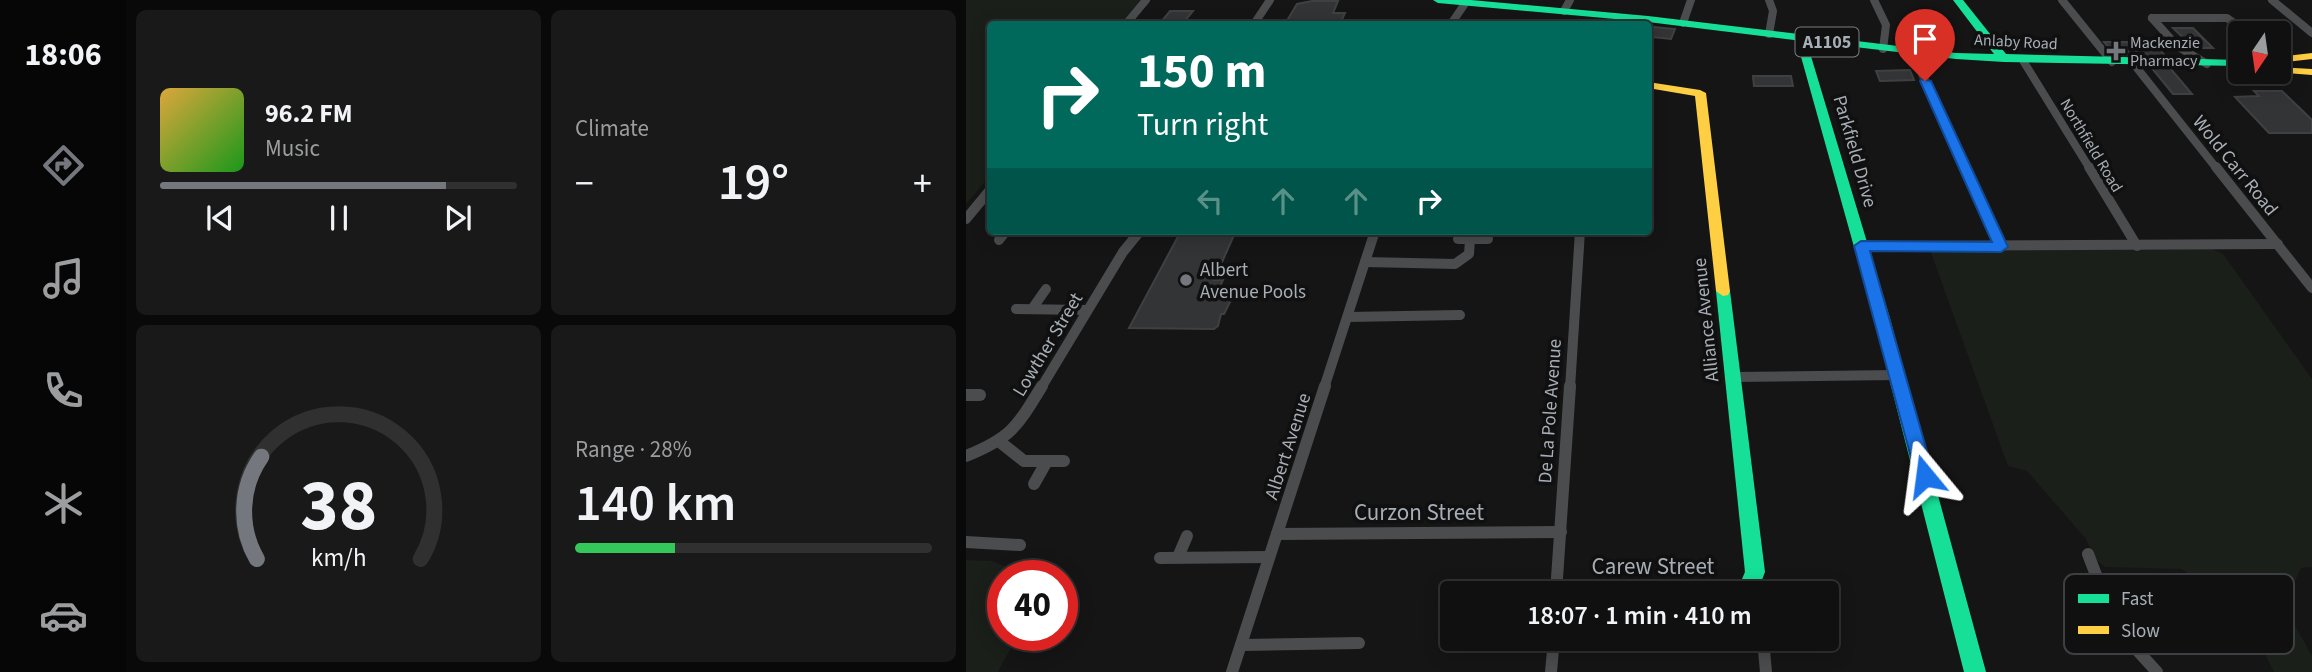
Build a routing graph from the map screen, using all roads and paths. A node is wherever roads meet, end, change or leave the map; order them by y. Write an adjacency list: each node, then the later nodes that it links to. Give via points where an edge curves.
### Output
1 (1146, 0): 12 (street)
2 (1270, 0): 13 (street)
3 (1438, 0): 10 (street, Anlaby Road / A1105)
4 (1691, 0): 18 (street)
5 (1769, 0): 20 (street, via 1773,11)
6 (1874, 0): 22 (street, via 1886,25)
7 (1958, 0): 24 (street)
8 (2062, 0): 27 (street)
9 (2272, 0): 19 (street)
10 (1466, 2): 11 (street, Anlaby Road / A1105); 14 (street)
11 (1567, 6): 15 (street, Anlaby Road / A1105)
12 (1128, 21)
13 (1256, 21)
14 (1453, 21)
15 (1642, 21)
16 (2231, 21): 29 (street, via 2152,18 2177,46)
17 (1652, 22): 18 (street, Anlaby Road / A1105)
18 (1683, 23): 20 (street, Anlaby Road / A1105)
19 (2312, 33)
20 (1769, 34): 21 (street, Anlaby Road / A1105)
21 (1808, 39): 22 (street, Anlaby Road / A1105); 44 (street, Parkfield Drive, via 1805,52)
22 (1883, 49): 23 (street, Anlaby Road / A1105)
23 (1912, 52): 24 (street, Anlaby Road / A1105); 46 (street)
24 (2004, 59): 25 (street, Anlaby Road / A1105)
25 (2022, 59): 27 (street, Anlaby Road / A1105); 45 (street, Northfield Road)
26 (2291, 61): 30 (street)
27 (2112, 62): 28 (street, Anlaby Road / A1105)
28 (2133, 62): 29 (street, Anlaby Road / A1105); 43 (street, Wold Carr Road)
29 (2212, 64): 31 (street, Anlaby Road / A1105)
30 (2310, 64)
31 (2228, 65)
32 (1652, 86): 56 (street, Alliance Avenue, via 1700,93)
33 (987, 194): 34 (street)
34 (966, 219)
35 (1003, 235): 41 (street)
36 (1135, 235): 52 (street, Lowther Street)
37 (1374, 235): 47 (street, Albert Avenue)
38 (1580, 235): 64 (street, De La Pole Avenue)
39 (1458, 239): 42 (street)
40 (1488, 239): 42 (street)
41 (999, 240)
42 (1470, 240): 47 (street, via 1469,254 1455,264)
43 (2278, 244): 45 (street); 48 (street, Wold Carr Road)
44 (1861, 246): 46 (street); 55 (street, Parkfield Drive)
45 (2137, 246): 46 (street)
46 (2001, 247)
47 (1365, 262): 54 (street, Albert Avenue)
48 (2312, 288)
49 (1046, 289): 51 (street)
50 (1016, 309): 51 (street)
51 (1032, 309): 52 (street)
52 (1087, 310): 59 (street, Lowther Street, via 1020,422)
53 (1460, 315): 54 (street)
54 (1348, 317): 65 (street, Albert Avenue)
55 (1896, 375): 56 (street); 84 (street, Parkfield Drive)
56 (1733, 377): 75 (street, Alliance Avenue)
57 (966, 395): 58 (street)
58 (980, 395)
59 (1000, 442): 60 (street, Lowther Street); 61 (street, via 1024,461)
60 (966, 456)
61 (1046, 461): 62 (street); 63 (street)
62 (1064, 461)
63 (1034, 484)
64 (1560, 532): 65 (street, Curzon Street); 74 (street, De La Pole Avenue)
65 (1277, 534): 71 (street, Albert Avenue)
66 (1187, 536): 70 (street)
67 (966, 542): 68 (street)
68 (1020, 545)
69 (2088, 554): 73 (street)
70 (1178, 556): 71 (street); 72 (street)
71 (1269, 557): 77 (street, Albert Avenue)
72 (1160, 558)
73 (2096, 574)
74 (1557, 581)
75 (1753, 581)
76 (1359, 643): 77 (street)
77 (1241, 645): 81 (street, Albert Avenue)
78 (1552, 651): 82 (street)
79 (1764, 651): 83 (street)
80 (2144, 654): 85 (street)
81 (1232, 672)
82 (1551, 672)
83 (1766, 672)
84 (1975, 672)
85 (2157, 672)

